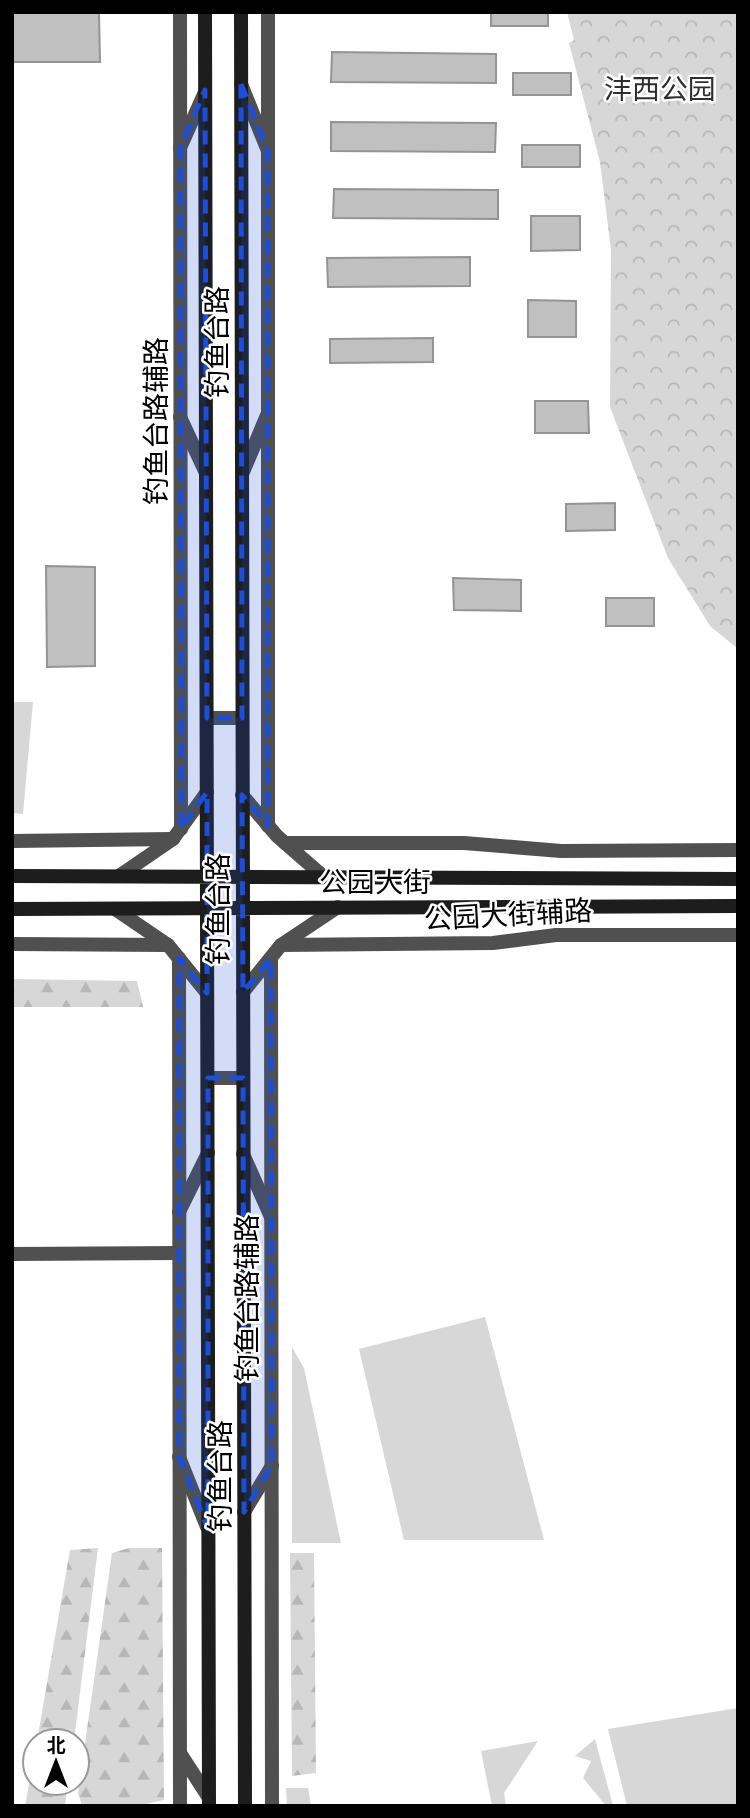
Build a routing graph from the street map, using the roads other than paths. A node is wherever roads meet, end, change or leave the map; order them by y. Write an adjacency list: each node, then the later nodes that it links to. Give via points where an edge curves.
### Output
1 (180, 12): 7 (street, 钓鱼台路辅路)
2 (205, 12): 6 (main road, 钓鱼台路)
3 (241, 12): 5 (main road, 钓鱼台路)
4 (268, 12): 8 (street)
5 (241, 84): 8 (street); 12 (main road, 钓鱼台路)
6 (205, 90): 7 (street); 11 (main road, 钓鱼台路)
7 (180, 148): 10 (street, 钓鱼台路辅路)
8 (268, 151): 9 (street)
9 (268, 413): 12 (street); 17 (street)
10 (180, 416): 11 (street); 18 (street, 钓鱼台路辅路)
11 (206, 473): 13 (main road, 钓鱼台路)
12 (242, 474): 14 (main road, 钓鱼台路)
13 (206, 718): 14 (street); 15 (main road, 钓鱼台路)
14 (242, 718): 16 (main road, 钓鱼台路)
15 (207, 792): 18 (street); 24 (main road, 钓鱼台路)
16 (242, 795): 17 (street); 25 (main road, 钓鱼台路)
17 (268, 826): 20 (street)
18 (177, 834): 19 (street); 23 (street)
19 (12, 841)
20 (285, 844): 21 (street); 26 (street)
21 (738, 850)
22 (12, 876): 23 (main road, 公园大街)
23 (119, 876): 24 (main road, 公园大街)
24 (207, 876): 25 (main road, 公园大街); 31 (main road, 钓鱼台路)
25 (243, 877): 26 (main road, 公园大街); 30 (main road, 钓鱼台路)
26 (324, 877): 27 (main road, 公园大街)
27 (738, 879)
28 (338, 906): 29 (main road, 公园大街); 30 (main road, 公园大街); 37 (street)
29 (738, 906)
30 (243, 907): 31 (main road, 公园大街); 40 (main road, 钓鱼台路)
31 (207, 908): 33 (main road, 公园大街); 41 (main road, 钓鱼台路)
32 (12, 909): 33 (main road, 公园大街)
33 (116, 909): 36 (street)
34 (738, 934): 37 (street, 公园大街辅路)
35 (12, 944): 36 (street)
36 (168, 944): 38 (street)
37 (281, 945): 39 (street)
38 (179, 958): 41 (street); 46 (street)
39 (271, 958): 40 (street); 47 (street, 钓鱼台路辅路)
40 (243, 992): 43 (main road, 钓鱼台路)
41 (207, 993): 42 (main road, 钓鱼台路)
42 (208, 1078): 43 (street); 44 (main road, 钓鱼台路)
43 (243, 1078): 45 (main road, 钓鱼台路)
44 (208, 1153): 46 (street); 53 (main road, 钓鱼台路)
45 (243, 1154): 47 (street); 52 (main road, 钓鱼台路)
46 (179, 1212): 48 (street)
47 (271, 1217): 51 (street, 钓鱼台路辅路)
48 (179, 1253): 49 (street); 50 (street)
49 (12, 1254)
50 (179, 1457): 53 (street); 54 (street)
51 (272, 1466): 52 (street); 58 (street, 钓鱼台路辅路)
52 (244, 1512): 57 (main road, 钓鱼台路)
53 (208, 1529): 55 (main road, 钓鱼台路)
54 (180, 1753): 55 (street); 56 (street)
55 (209, 1802)
56 (180, 1806)
57 (245, 1806)
58 (272, 1806)

